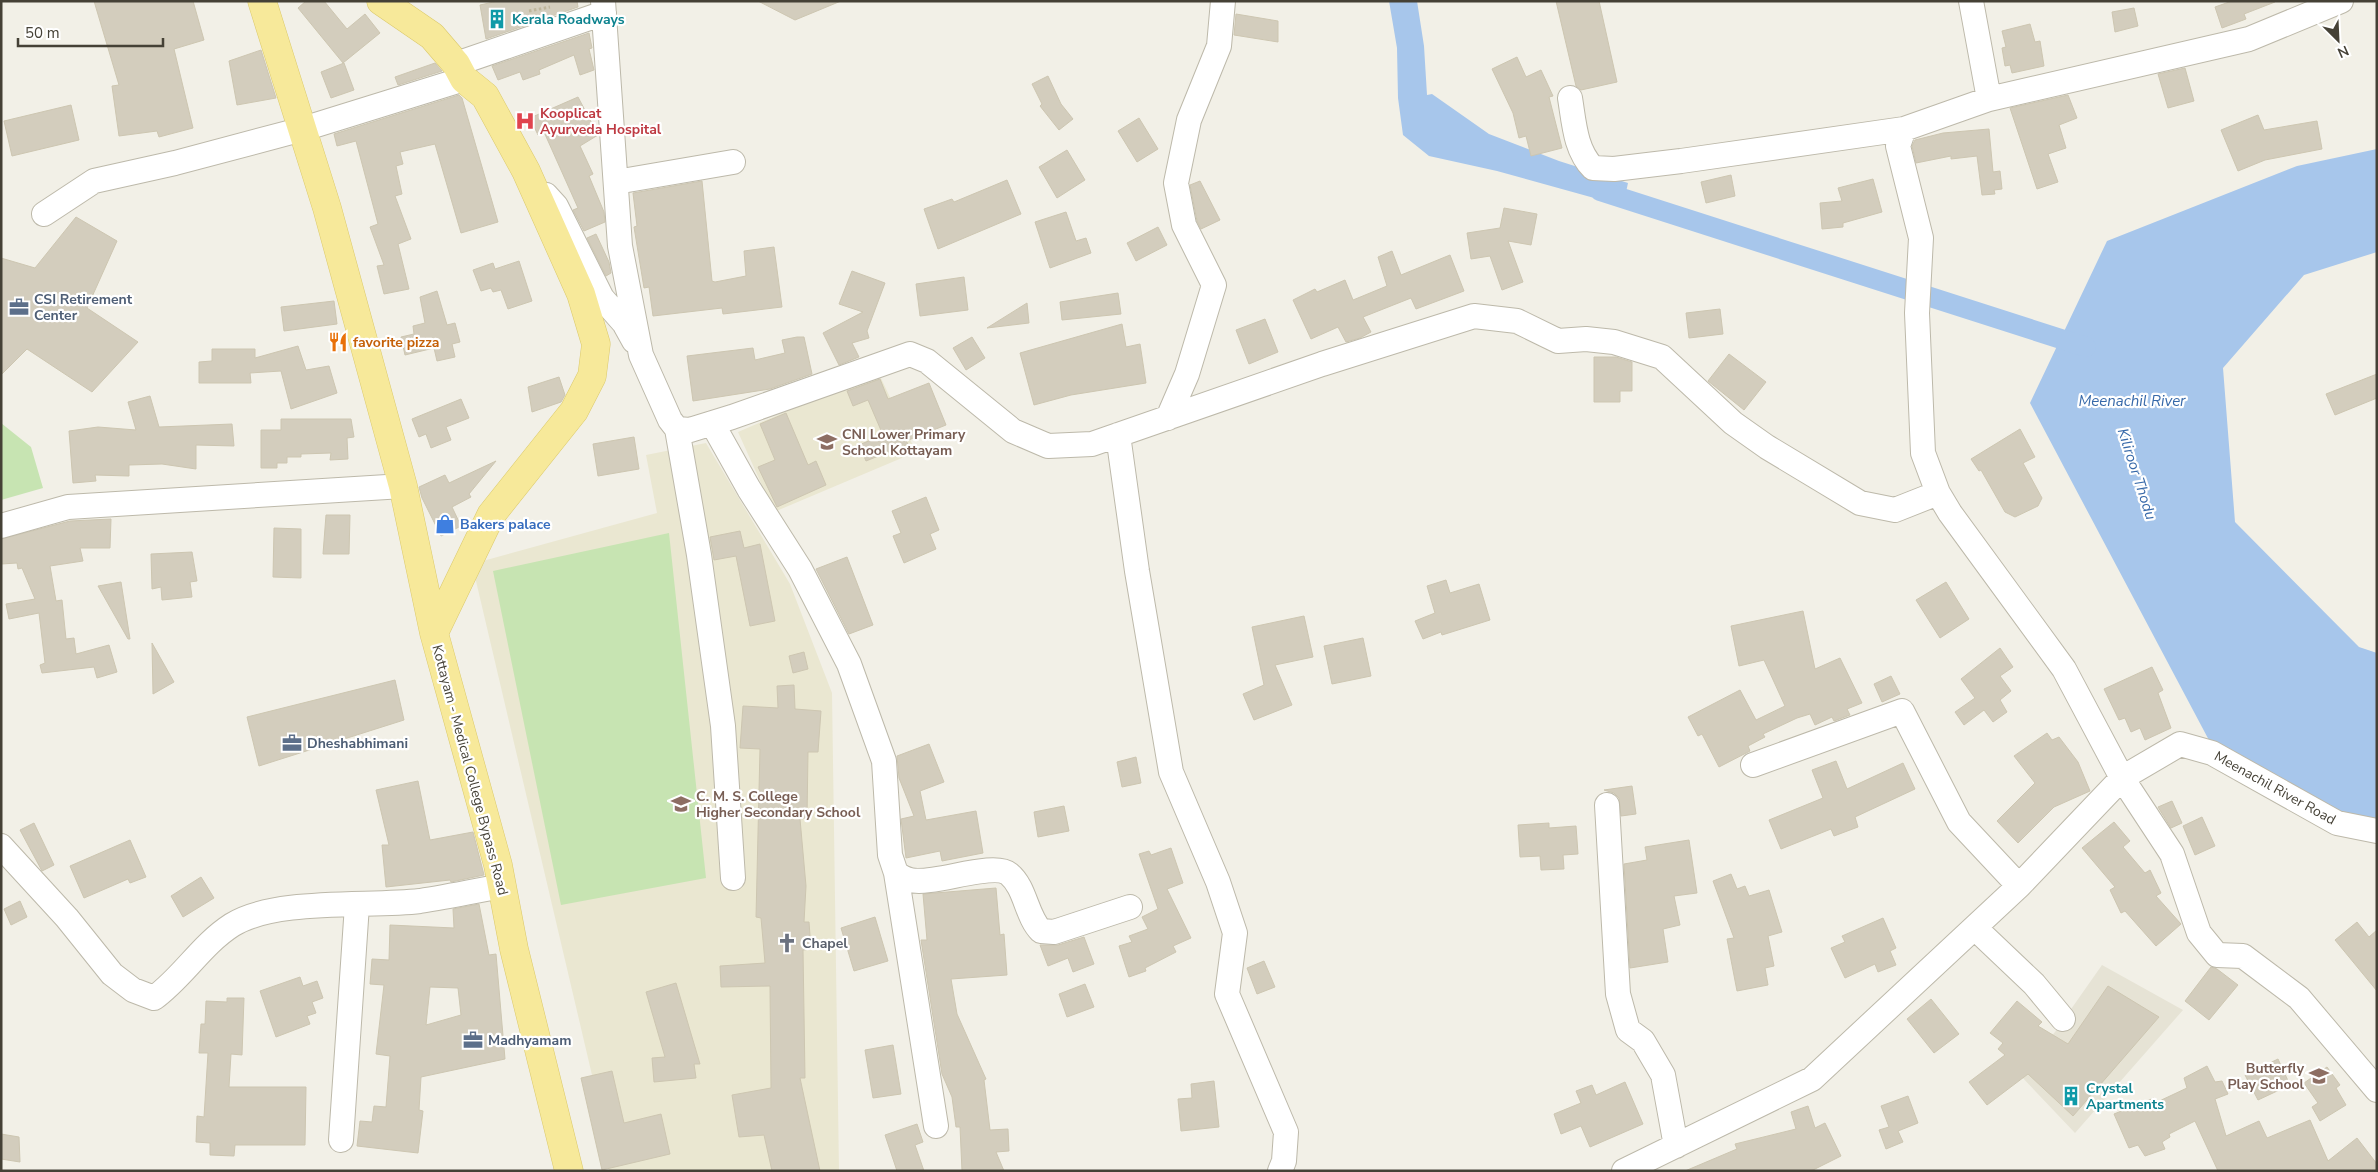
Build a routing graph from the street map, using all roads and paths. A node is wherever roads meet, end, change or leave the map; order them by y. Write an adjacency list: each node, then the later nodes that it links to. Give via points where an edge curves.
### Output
1 (262, 1): 10 (main road)
2 (381, 1): 7 (main road, Kottayam - Medical College Bypass Road, via 432,36)
3 (1223, 1): 17 (street, via 1219,46 1189,120 1176,183 1184,225 1214,285 1187,374)
4 (1971, 1): 9 (street)
5 (2341, 1): 9 (street, via 2249,40)
6 (604, 7): 7 (street); 14 (street)
7 (460, 71): 10 (street); 13 (main road, Kottayam - Medical College Bypass Road, via 485,96)
8 (1570, 98): 11 (street, via 1584,158 1593,168 1662,164)
9 (1989, 99): 11 (street)
10 (303, 129): 15 (street, via 94,181); 21 (main road)
11 (1904, 129): 22 (street, via 1898,146 1921,238 1917,313 1922,453)
12 (732, 162): 14 (street)
13 (526, 171): 16 (street, via 556,206 602,298 624,323); 24 (main road, Kottayam - Medical College Bypass Road, via 581,294 596,344 592,376 574,411 491,515)
14 (616, 182): 16 (street, via 620,246)
15 (44, 214)
16 (641, 355): 19 (street, via 670,420)
17 (1168, 418): 20 (street); 22 (street, via 1322,364 1474,316 1518,321 1558,341 1614,342 1662,358 1733,423 1767,448 1860,503 1895,510)
18 (712, 424): 19 (street, via 690,430); 20 (street, via 910,354 927,361 1013,431 1048,446 1092,444); 30 (street, via 800,569 849,664 884,761 890,856)
19 (677, 428): 31 (street, via 723,726)
20 (1118, 435): 43 (street, via 1171,772 1215,874 1235,933 1227,994 1286,1132)
21 (403, 486): 23 (street, via 68,507); 24 (main road)
22 (1938, 492): 26 (street, via 2064,669)
23 (1, 526)
24 (434, 633): 32 (main road, Kottayam - Medical College Bypass Road)
25 (1753, 766): 33 (street, via 1902,711 1959,822)
26 (2122, 778): 28 (street, Meenachil River Road, via 2180,744 2212,753 2337,823); 33 (street, Meenachil River Road); 38 (street, via 2172,854 2199,933 2217,955 2244,956 2299,998)
27 (1607, 805): 41 (street, via 1618,994 1628,1030 1643,1041 1663,1075)
28 (2377, 831)
29 (1, 846): 34 (street, via 67,918 112,974 133,990 154,998 232,925 259,914 308,906)
30 (896, 874): 35 (street, via 911,881 964,876 994,869 1008,874 1019,888 1034,924 1041,931 1054,932); 39 (street)
31 (733, 878)
32 (502, 886): 34 (street, via 420,901); 42 (main road, Kottayam - Medical College Bypass Road, via 514,948)
33 (2019, 886): 36 (street, Meenachil River Road)
34 (357, 905): 40 (street)
35 (1130, 907)
36 (1975, 928): 37 (street, via 2034,984); 41 (street, Meenachil River Road, via 1812,1080)
37 (2063, 1019)
38 (2377, 1090)
39 (936, 1126)
40 (341, 1140)
41 (1676, 1146): 44 (street, Meenachil River Road)
42 (569, 1171)
43 (1280, 1171)
44 (1624, 1171)

